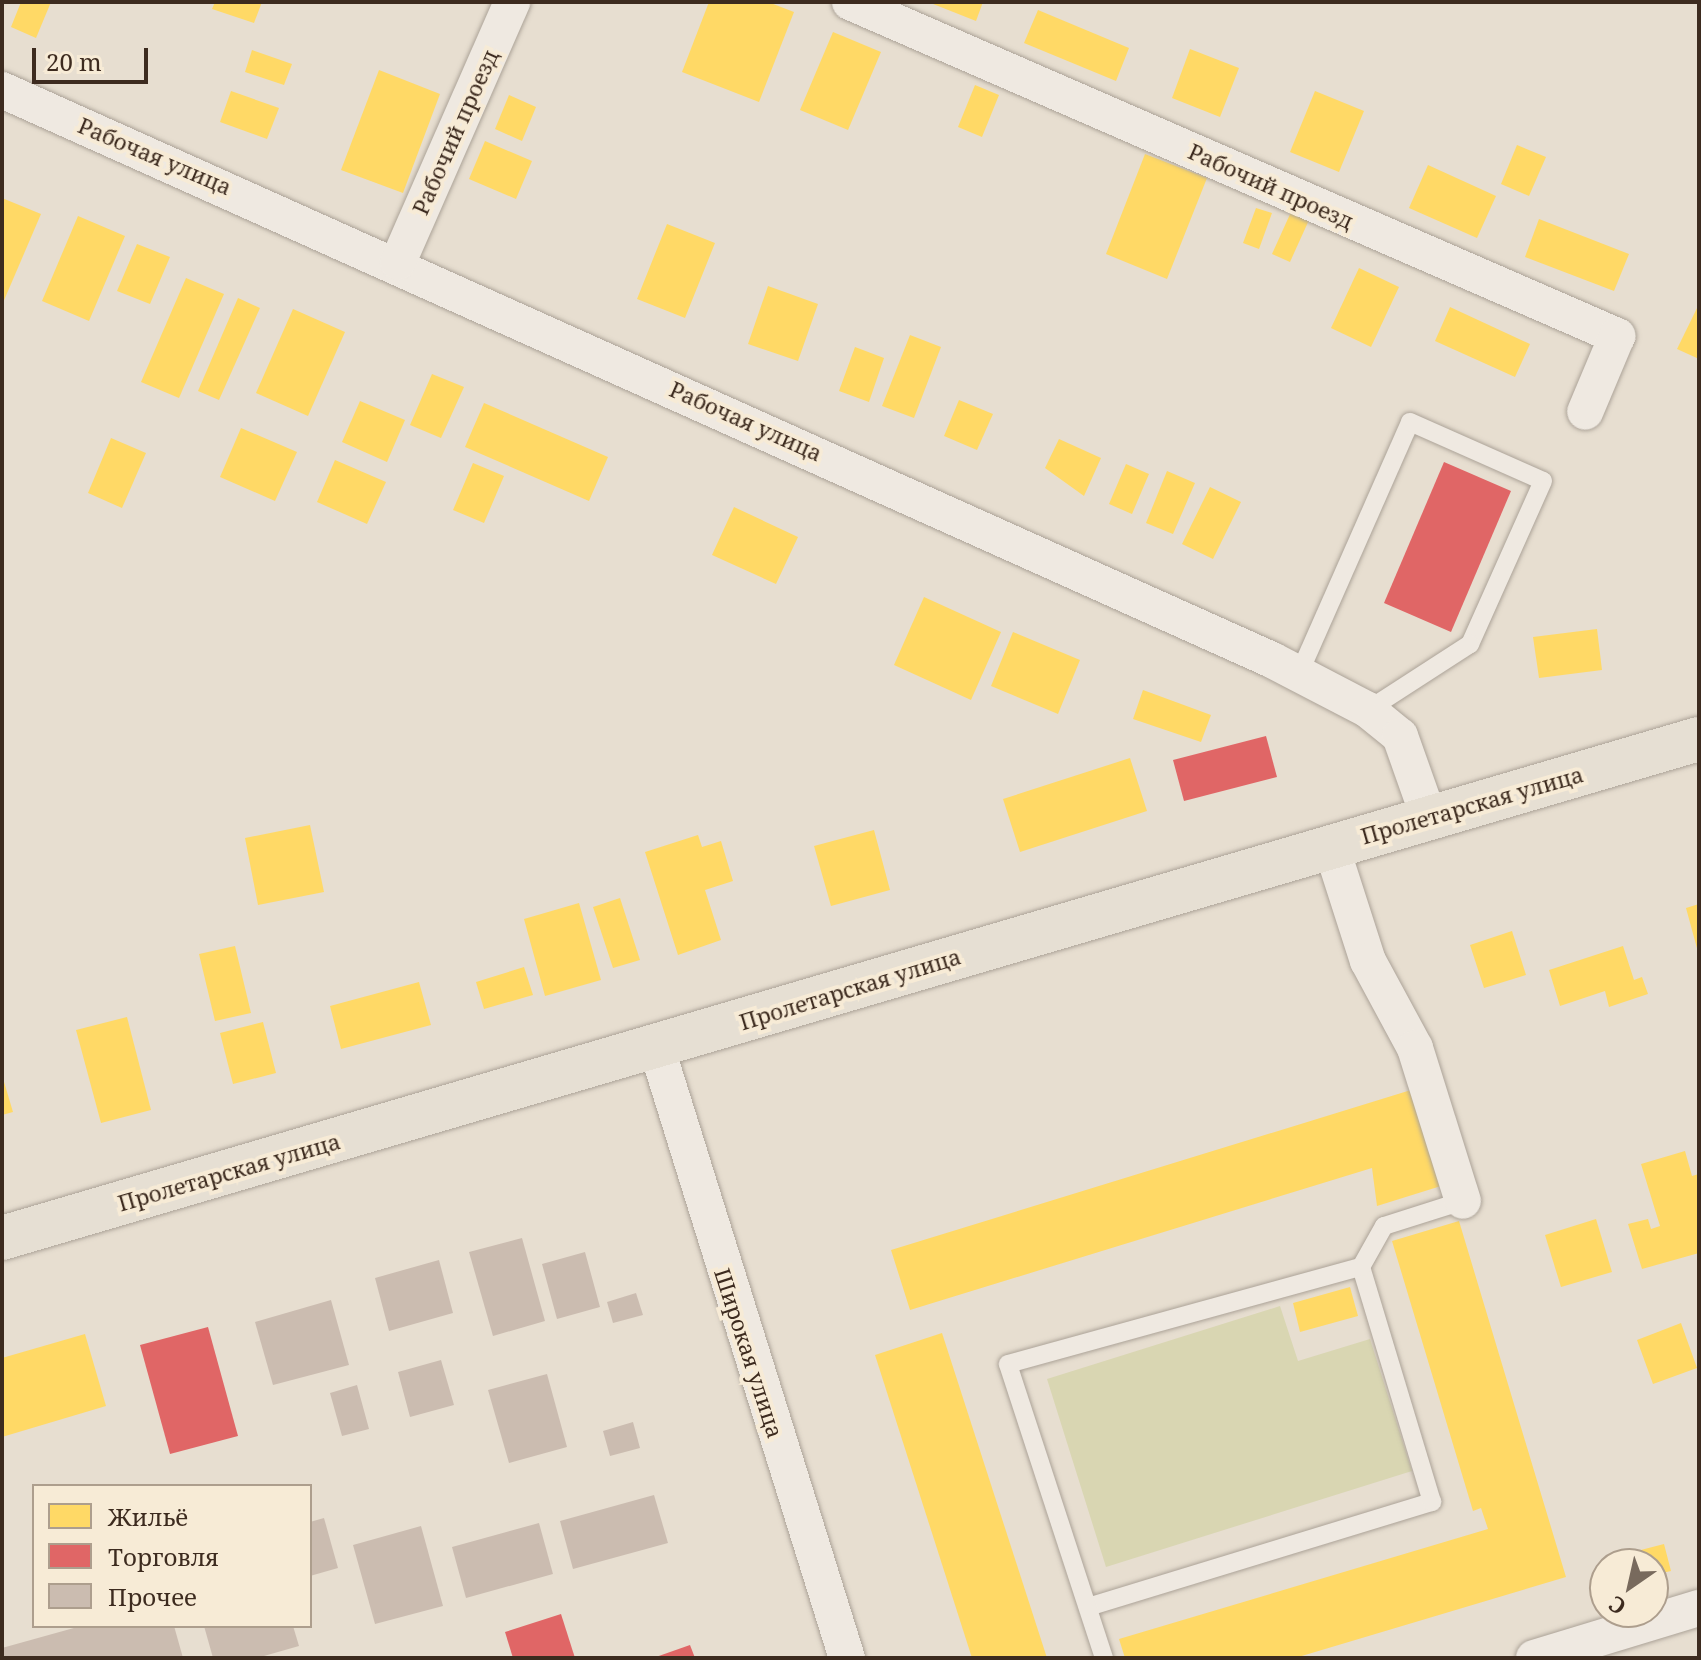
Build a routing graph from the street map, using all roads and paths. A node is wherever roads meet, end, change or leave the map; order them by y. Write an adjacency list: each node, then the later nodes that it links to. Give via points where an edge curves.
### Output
1 (512, 2): 4 (street, Рабочий проезд)
2 (850, 2): 5 (street, Рабочий проезд, via 1617,336)
3 (2, 90): 4 (street, Рабочая улица)
4 (398, 262): 6 (street, Рабочая улица)
5 (1585, 412)
6 (1299, 674): 7 (street, Рабочая улица); 7 (lane, via 1410,422 1543,481 1470,644)
7 (1368, 710): 9 (street, Рабочая улица, via 1400,736)
8 (1699, 739): 9 (main road, Пролетарская улица)
9 (1429, 818): 10 (main road, Пролетарская улица)
10 (1331, 846): 11 (main road, Пролетарская улица); 12 (street, via 1368,961 1415,1048)
11 (656, 1046): 13 (main road, Пролетарская улица); 17 (street, Широкая улица)
12 (1463, 1201): 14 (lane, via 1384,1226)
13 (2, 1238)
14 (1361, 1267): 15 (lane, via 1432,1502); 15 (lane, via 1008,1364)
15 (1088, 1607): 18 (lane)
16 (1699, 1608): 19 (street)
17 (847, 1658)
18 (1104, 1658)
19 (1534, 1658)

